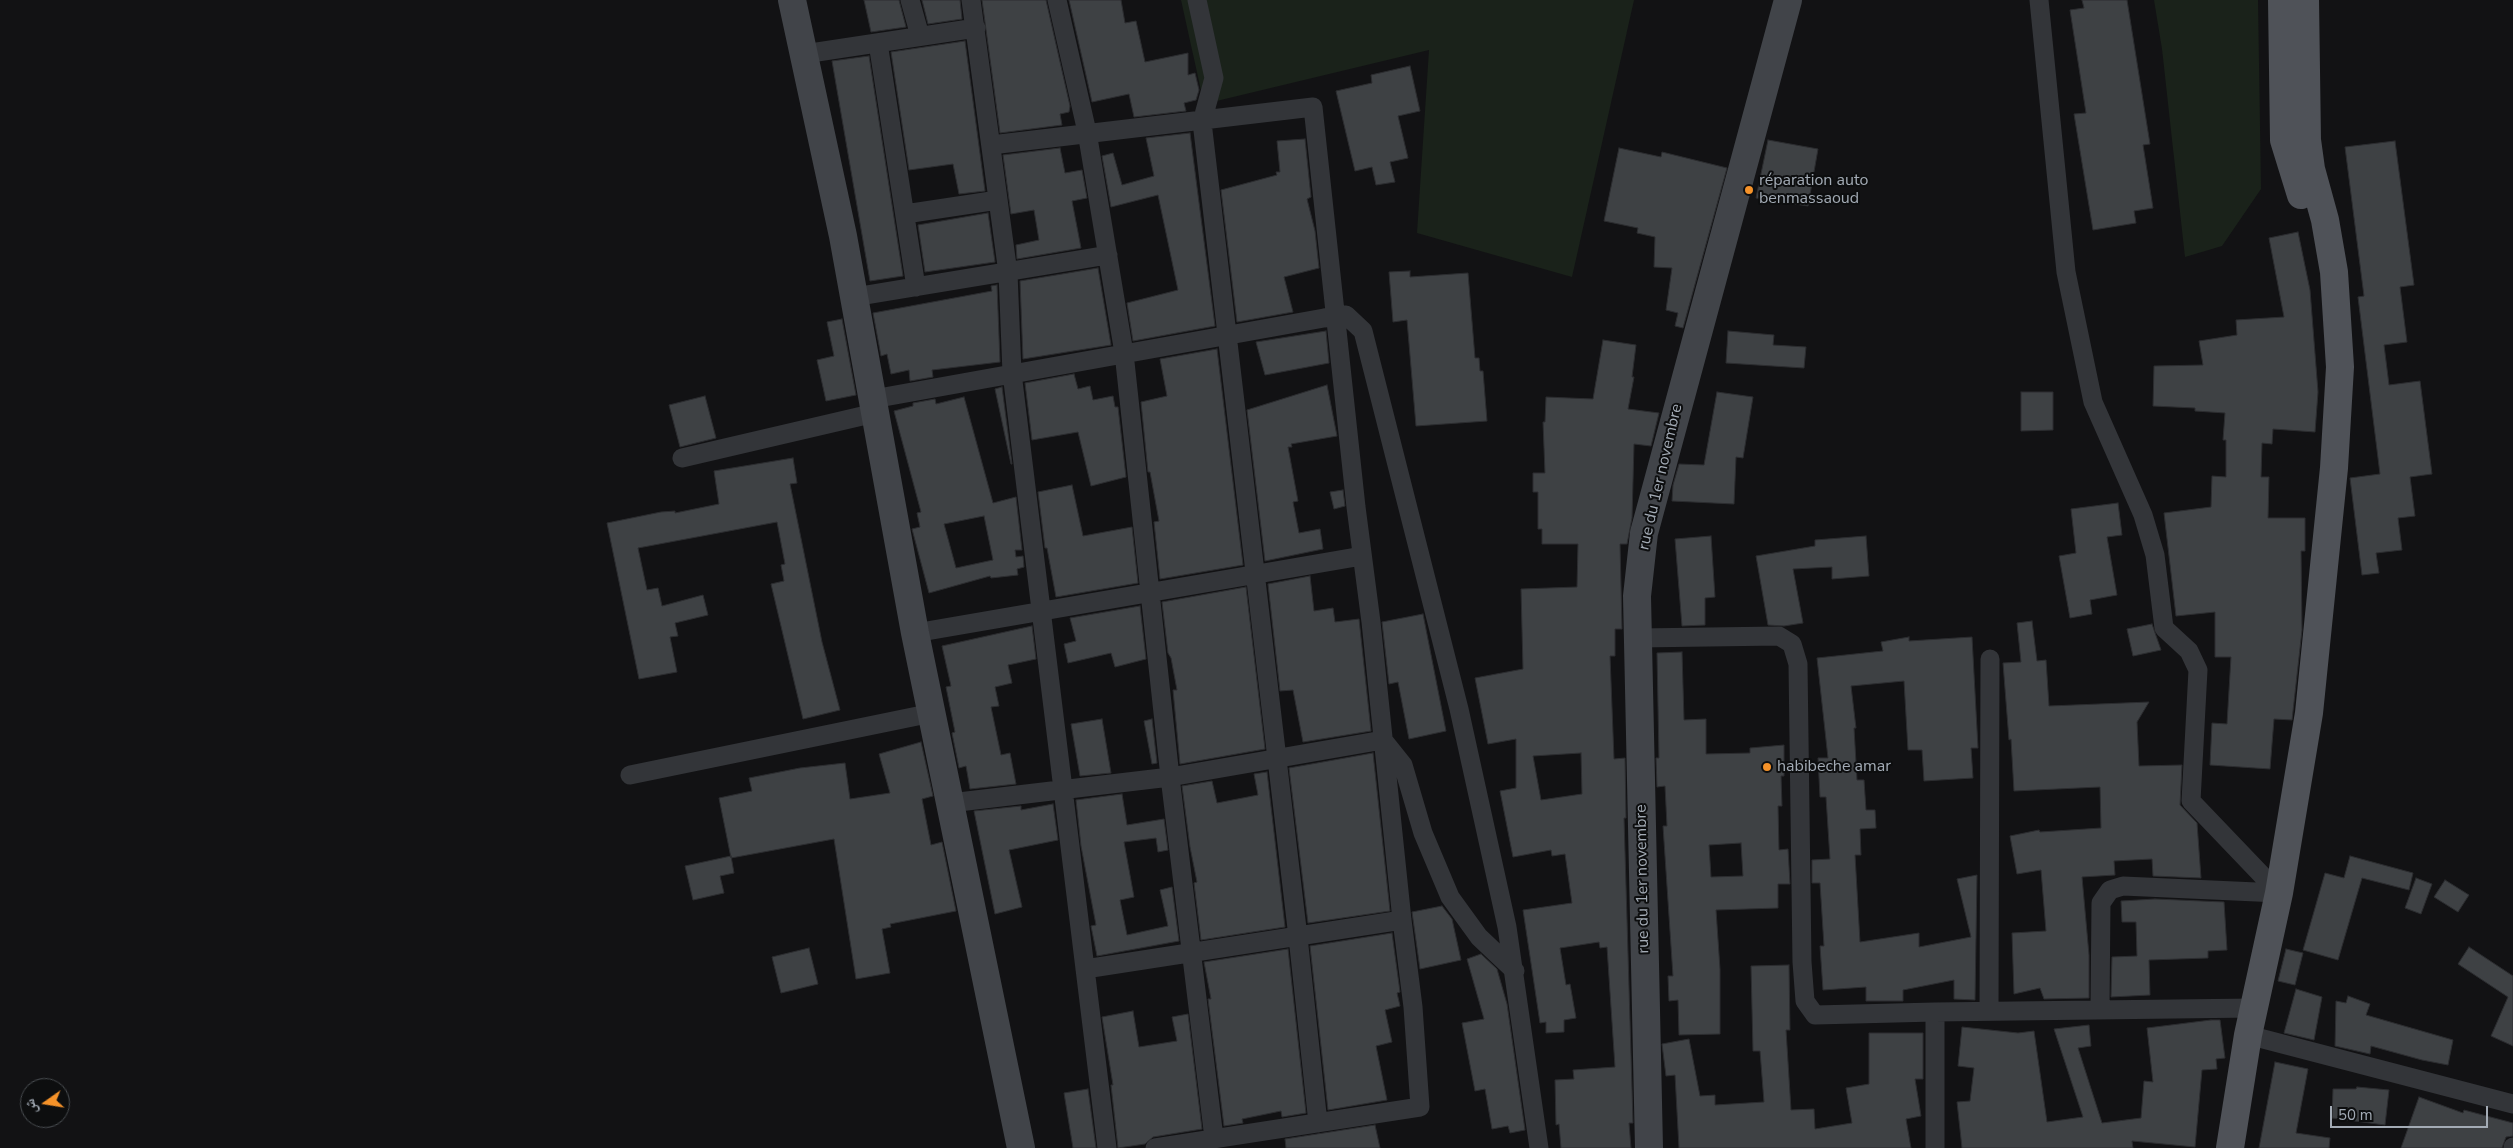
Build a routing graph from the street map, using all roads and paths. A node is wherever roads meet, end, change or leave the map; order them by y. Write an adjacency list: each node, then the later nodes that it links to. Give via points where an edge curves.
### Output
1 (792, 0): 13 (main road)
2 (910, 0): 11 (street)
3 (971, 0): 10 (street)
4 (1057, 0): 15 (street)
5 (1197, 0): 14 (street, via 1214,78)
6 (1788, 0): 35 (main road, rue du 1er novembre, via 1644,533 1637,596)
7 (2039, 0): 44 (street, via 2066,272 2093,402 2143,515 2155,555 2164,628 2188,651 2198,670 2191,801)
8 (2282, 0): 26 (main road, via 2284,140 2315,251)
9 (2305, 0): 26 (main road, via 2307,140 2311,169 2326,220 2334,272)
10 (976, 28): 11 (street); 16 (street)
11 (920, 36): 12 (street)
12 (878, 43): 13 (street); 18 (street)
13 (804, 54): 22 (main road)
14 (1202, 122): 15 (street); 23 (street, via 1313,107); 24 (street)
15 (1087, 132): 16 (street); 19 (street)
16 (991, 145): 17 (street)
17 (998, 200): 18 (street); 20 (street)
18 (905, 214): 21 (street)
19 (1108, 255): 20 (street); 25 (street)
20 (1008, 273): 21 (street); 27 (street)
21 (916, 287): 22 (street)
22 (854, 297): 28 (main road)
23 (1335, 317): 24 (street); 30 (street); 49 (street, via 1346,316 1363,331 1459,710)
24 (1227, 335): 25 (street); 31 (street)
25 (1124, 353): 27 (street); 32 (street)
26 (2340, 367): 44 (main road, via 2334,468 2309,713)
27 (1012, 373): 28 (street); 33 (street)
28 (874, 406): 29 (street); 34 (main road)
29 (682, 458)
30 (1362, 556): 31 (street); 38 (street)
31 (1256, 574): 32 (street); 39 (street)
32 (1151, 592): 33 (street); 41 (street)
33 (1041, 610): 34 (street); 42 (street)
34 (915, 633): 37 (main road)
35 (1638, 638): 53 (street, via 1779,636 1792,644 1798,664 1804,1000 1815,1015); 62 (main road, rue du 1er novembre)
36 (1990, 659): 52 (street)
37 (932, 713): 40 (street); 43 (main road)
38 (1383, 740): 39 (street); 45 (street); 49 (street, via 1403,765 1424,833 1450,897 1479,937)
39 (1276, 760): 41 (street); 46 (street)
40 (630, 775)
41 (1170, 777): 42 (street); 47 (street)
42 (1062, 790): 43 (street); 48 (street)
43 (950, 803): 58 (main road)
44 (2279, 893): 50 (main road); 51 (street, via 2140,886 2110,890 2101,903)
45 (1402, 920): 46 (street); 56 (street, via 1413,1007 1420,1107)
46 (1298, 936): 47 (street); 56 (street)
47 (1190, 953): 48 (street); 57 (street)
48 (1085, 970): 59 (street)
49 (1515, 972): 61 (street)
50 (2254, 1008): 51 (street); 54 (main road)
51 (2100, 1009): 52 (street)
52 (1989, 1010): 53 (street)
53 (1935, 1012): 63 (street)
54 (2248, 1035): 55 (street); 64 (main road)
55 (2513, 1104)
56 (1318, 1123): 57 (street)
57 (1214, 1138): 60 (street)
58 (1021, 1148)
59 (1107, 1148)
60 (1156, 1148)
61 (1539, 1148)
62 (1649, 1148)
63 (1934, 1148)
64 (2230, 1148)

